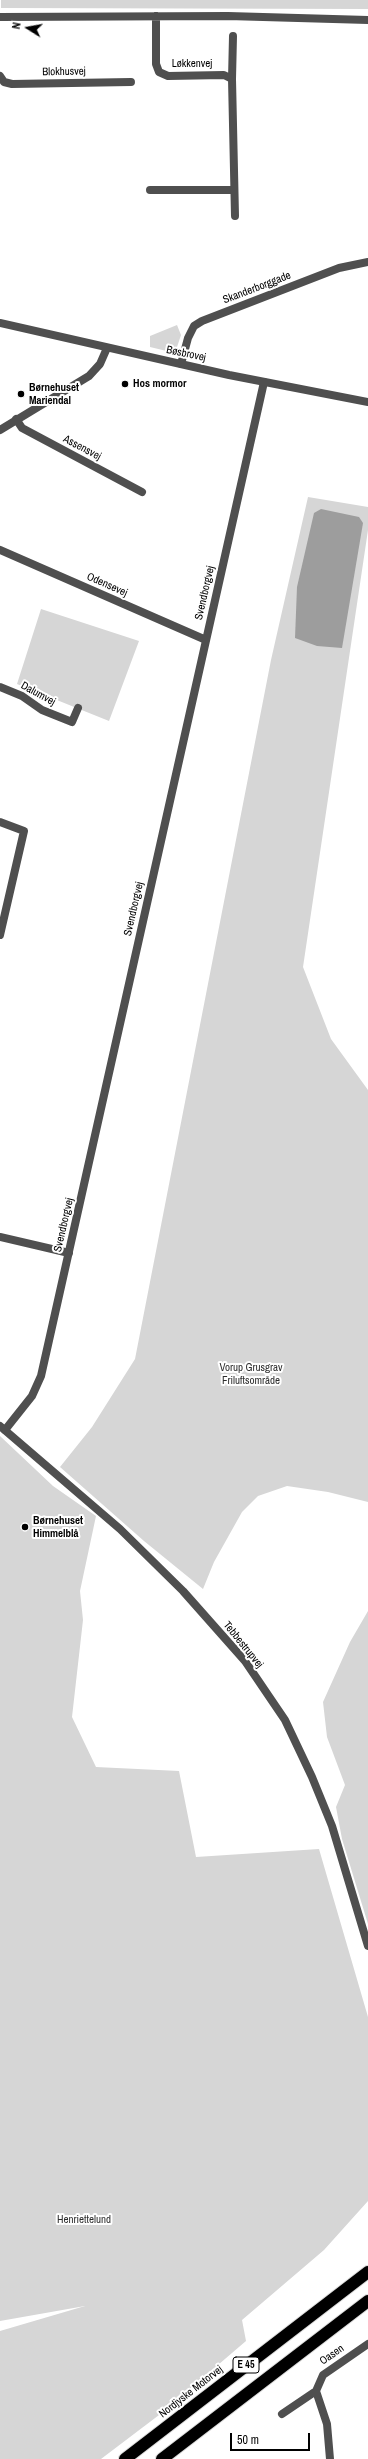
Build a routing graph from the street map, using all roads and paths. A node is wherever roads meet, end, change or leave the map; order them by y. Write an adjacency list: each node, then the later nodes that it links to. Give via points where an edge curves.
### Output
1 (156, 16): 2 (street); 3 (street); 6 (street, Løkkenvej, via 156,64 159,72 168,76 224,75)
2 (0, 17)
3 (368, 20)
4 (233, 36): 6 (street)
5 (0, 76): 7 (street, Blokhusvej, via 4,82 12,84)
6 (232, 79): 9 (street)
7 (131, 82)
8 (150, 190): 9 (street)
9 (234, 190): 10 (street)
10 (235, 216)
11 (368, 262): 14 (street, Skanderborggade, via 339,268 202,321 194,326 188,338)
12 (0, 323): 13 (street, Bøsbrovej)
13 (107, 348): 14 (street, Bøsbrovej); 17 (street, via 100,364 89,376)
14 (181, 364): 15 (street, Bøsbrovej)
15 (264, 382): 16 (street, Bøsbrovej); 21 (street, Svendborgvej)
16 (368, 402)
17 (16, 419): 18 (street); 19 (street, Assensvej, via 22,428)
18 (0, 430)
19 (142, 492)
20 (0, 550): 21 (street, Odensevej)
21 (206, 640): 27 (street, Svendborgvej)
22 (0, 687): 23 (street, Dalumvej, via 22,696 42,710 72,722)
23 (78, 708)
24 (0, 822): 25 (street, via 24,832)
25 (0, 935)
26 (0, 1237): 27 (street)
27 (68, 1253): 28 (street, Svendborgvej, via 41,1376 32,1396)
28 (2, 1428): 29 (street, Tebbestrupvej, via 120,1529 183,1591 245,1661 285,1720 312,1777 332,1826)
29 (368, 1946)
30 (368, 2272): 35 (highway, Nordjyske Motorvej / E 45)
31 (368, 2300): 36 (highway, E 45)
32 (368, 2344): 33 (street, Oasen, via 323,2375)
33 (316, 2391): 34 (street, Oasen); 37 (street, via 327,2424)
34 (282, 2414)
35 (125, 2459)
36 (162, 2459)
37 (330, 2459)

